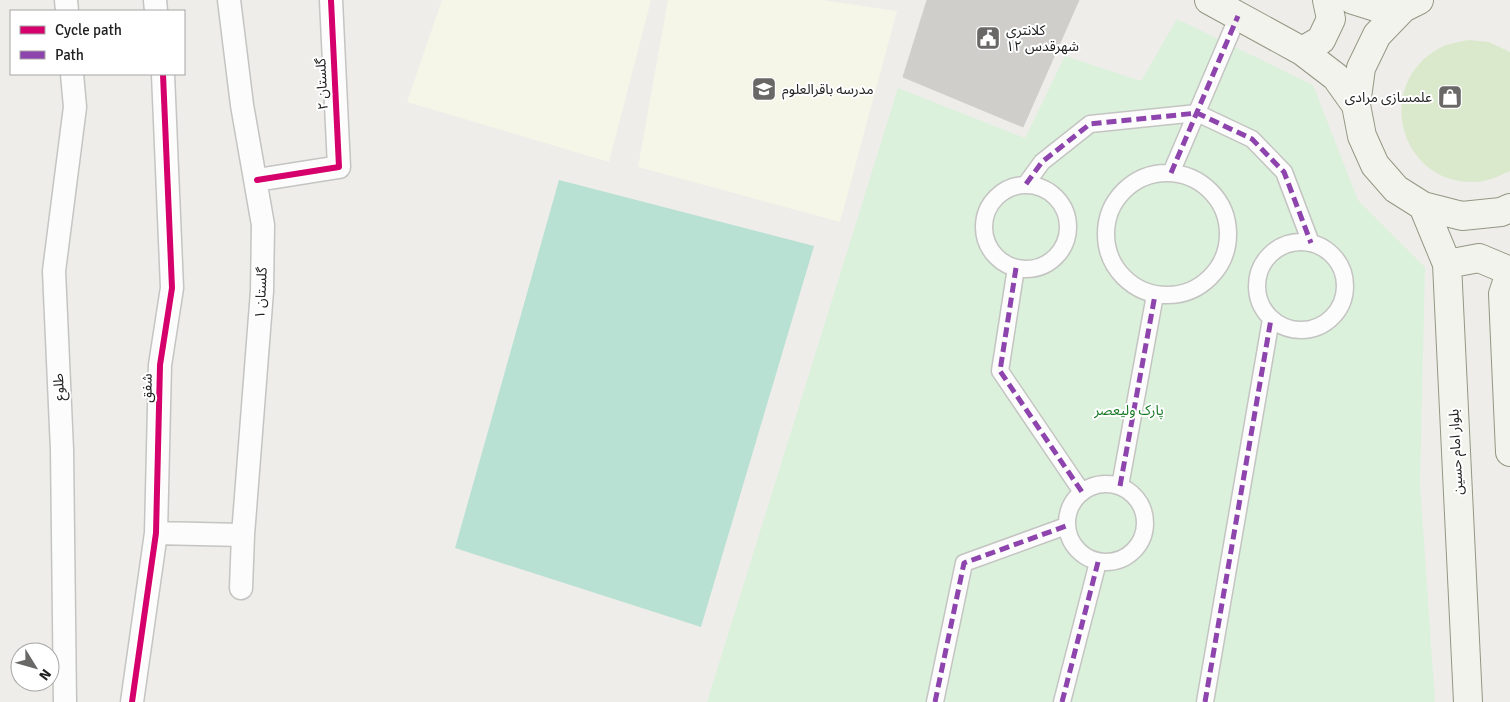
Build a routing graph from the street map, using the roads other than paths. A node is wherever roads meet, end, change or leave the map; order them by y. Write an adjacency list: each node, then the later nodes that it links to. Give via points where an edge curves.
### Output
1 (229, 0): 14 (street, گلستان ۱, via 242,105)
2 (331, 0): 14 (street, گلستان ۲, via 339,167)
3 (1209, 0): 7 (main road)
4 (1327, 0): 8 (main road, via 1331,19 1321,40)
5 (1353, 0): 6 (main road, via 1385,10)
6 (1411, 4): 11 (main road, via 1377,34 1361,68)
7 (1238, 16): 8 (main road); 12 (street)
8 (1302, 51): 11 (main road, via 1336,77)
9 (72, 75): 32 (street, طلوع, via 74,107 54,271 62,450)
10 (163, 75): 28 (street, شفق, via 172,288 160,365)
11 (1356, 105): 16 (main road, via 1362,136 1375,165 1396,189)
12 (1197, 113): 13 (street); 15 (street, via 1090,124 1042,162); 18 (street, via 1252,139 1284,172)
13 (1171, 173): 22 (street, via 1151,175 1132,184 1117,198 1108,217 1106,237 1110,257 1136,288); 22 (street, via 1191,178 1206,187 1226,216 1229,234 1226,252 1206,282 1191,291)
14 (257, 180): 29 (street, گلستان ۱, via 264,226 262,291)
15 (1026, 184): 20 (street, via 1000,193 991,203 984,222 986,242 993,254); 20 (street, via 1052,193 1067,217 1068,231 1056,257 1030,269)
16 (1423, 206): 17 (main road, via 1462,216); 19 (main road, بلوار امام حسین)
17 (1510, 208)
18 (1311, 243): 23 (street, via 1283,246 1263,264 1257,293); 23 (street, via 1324,248 1335,258 1342,270 1344,298 1327,322 1313,328 1298,330 1284,327)
19 (1447, 264): 21 (main road, via 1479,258); 37 (main road, بلوار امام حسین)
20 (1016, 268): 26 (street, via 1000,371)
21 (1510, 272): 24 (main road, via 1503,294)
22 (1155, 295): 25 (street)
23 (1271, 319): 36 (street)
24 (1510, 452)
25 (1120, 486): 26 (street, via 1094,486); 30 (street, via 1140,502 1145,514 1142,540 1124,559)
26 (1082, 492): 27 (street, via 1073,501)
27 (1066, 526): 30 (street, via 1076,550); 34 (street, via 964,563)
28 (156, 533): 29 (street); 33 (street, شفق)
29 (243, 534): 31 (street, گلستان ۱)
30 (1098, 562): 35 (street)
31 (241, 588)
32 (65, 702)
33 (132, 702)
34 (935, 702)
35 (1062, 702)
36 (1205, 702)
37 (1468, 702)

